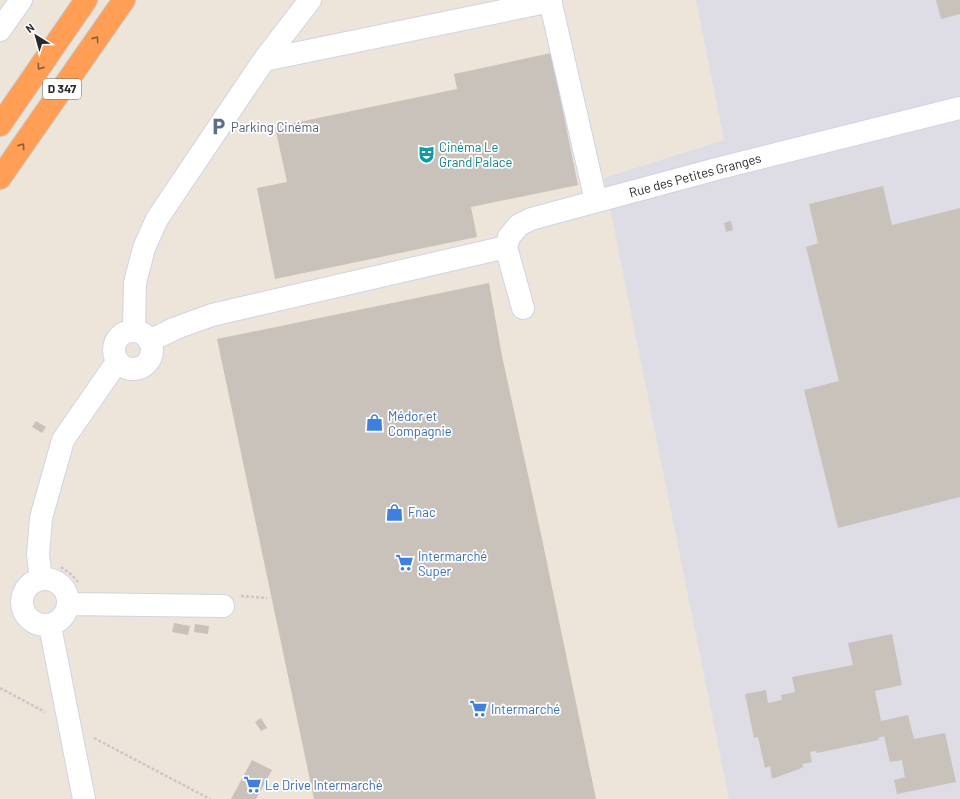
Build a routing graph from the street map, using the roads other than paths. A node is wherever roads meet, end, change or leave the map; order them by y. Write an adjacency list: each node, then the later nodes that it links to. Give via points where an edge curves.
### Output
1 (21, 0): 6 (street)
2 (86, 0): 9 (highway, D 347, one-way to 9)
3 (124, 0): 10 (highway, D 347, one-way to 3)
4 (310, 0): 7 (street)
5 (550, 0): 7 (street); 11 (street)
6 (0, 30)
7 (264, 60): 14 (street, via 157,219 144,248 135,283)
8 (960, 108): 11 (street, Rue des Petites Granges)
9 (0, 125)
10 (0, 178)
11 (596, 201): 12 (street, Rue des Petites Granges, via 531,219 519,226 509,237)
12 (506, 248): 13 (street); 14 (street, via 212,315 176,328)
13 (523, 308)
14 (142, 336): 15 (street, via 126,332 116,341 114,355); 15 (street, via 152,349 151,357 143,366 131,369)
15 (117, 362): 16 (street, via 62,440 40,518 38,556)
16 (41, 579): 18 (street, via 49,579 64,588); 19 (street, via 28,587 24,593 23,610 33,623)
17 (230, 601): 18 (street)
18 (69, 604): 19 (street, via 63,618)
19 (50, 626): 20 (street)
20 (84, 799)

